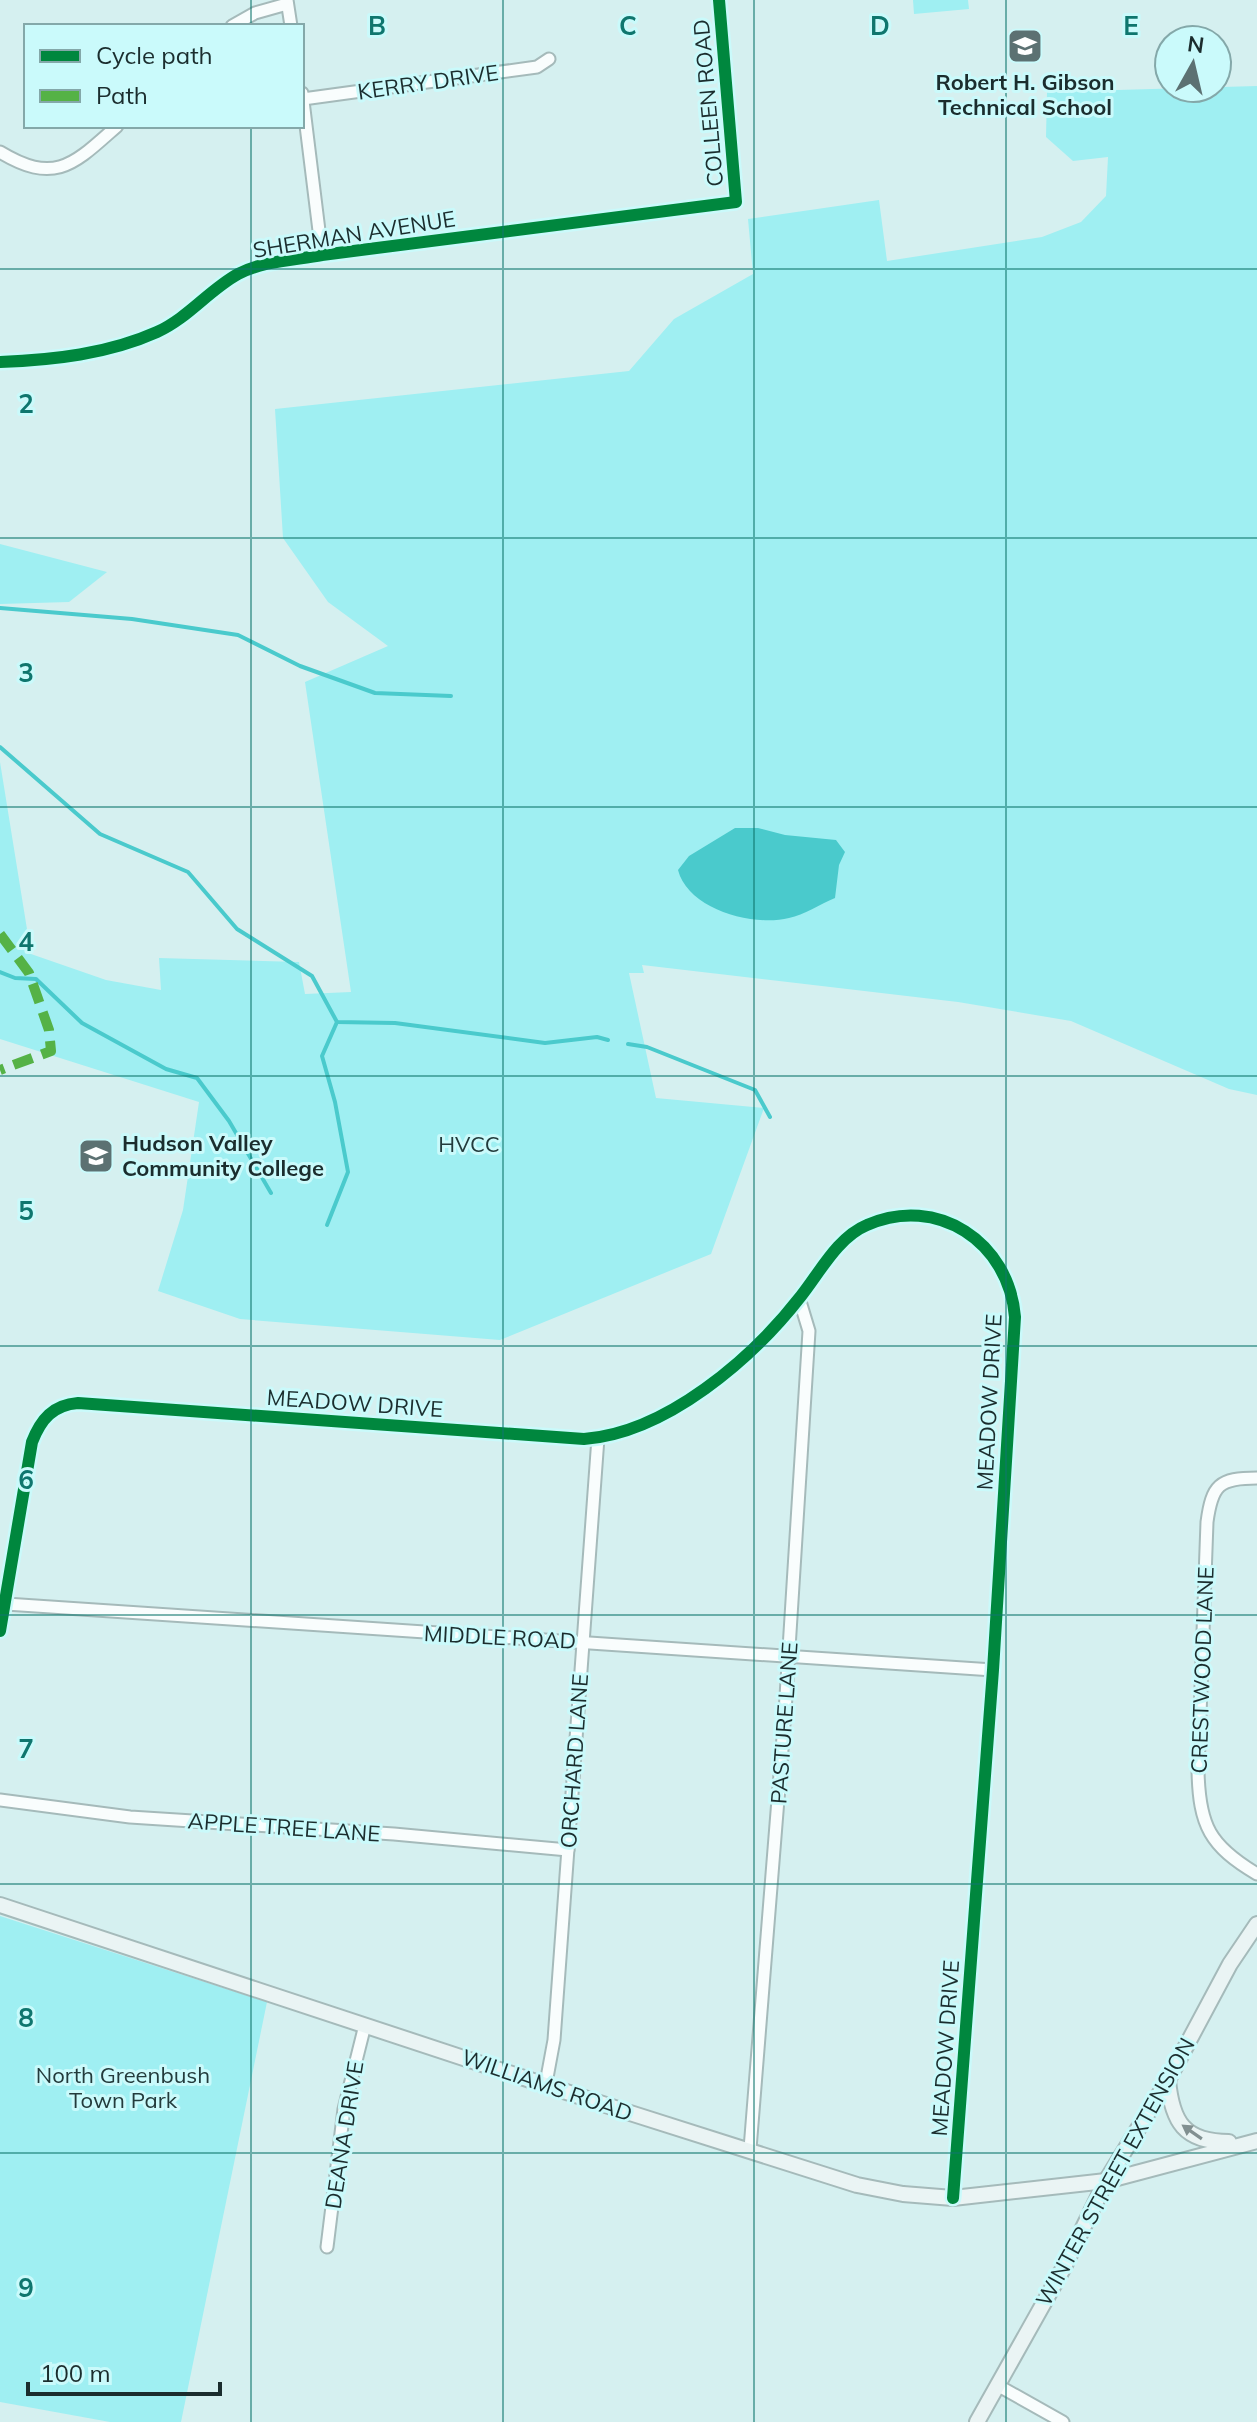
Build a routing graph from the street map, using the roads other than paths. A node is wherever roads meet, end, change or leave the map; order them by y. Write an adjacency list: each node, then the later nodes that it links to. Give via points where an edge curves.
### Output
1 (719, 0): 10 (street, COLLEEN ROAD)
2 (287, 2): 3 (street); 4 (street)
3 (236, 24)
4 (291, 24)
5 (549, 59): 6 (street, KERRY DRIVE, via 537,67)
6 (304, 99)
7 (304, 107): 11 (street)
8 (115, 128): 9 (street, via 64,167 26,165)
9 (0, 152)
10 (736, 202): 11 (street, SHERMAN AVENUE)
11 (322, 255): 12 (street, SHERMAN AVENUE, via 256,266 236,275 184,317 133,341 72,357)
12 (0, 362)
13 (799, 1298): 14 (street, MEADOW DRIVE, via 756,1346 669,1412); 19 (street, PASTURE LANE, via 809,1331); 20 (street, MEADOW DRIVE, via 851,1235 866,1225 908,1215 927,1215 959,1226 991,1254 1003,1273 1015,1317)
14 (598, 1438): 16 (street, MEADOW DRIVE, via 65,1404 44,1418 32,1442); 18 (street, ORCHARD LANE)
15 (1257, 1478): 23 (street, CRESTWOOD LANE, via 1227,1480 1210,1497 1198,1770 1208,1832 1219,1848)
16 (6, 1604): 17 (street, MEADOW DRIVE); 18 (street, MIDDLE ROAD)
17 (0, 1631)
18 (583, 1641): 19 (street, MIDDLE ROAD); 22 (street, ORCHARD LANE)
19 (789, 1658): 20 (street, MIDDLE ROAD); 30 (street, PASTURE LANE)
20 (993, 1670): 32 (street, MEADOW DRIVE)
21 (0, 1800): 22 (street, APPLE TREE LANE, via 130,1817)
22 (568, 1850): 28 (street, ORCHARD LANE)
23 (1257, 1874)
24 (0, 1905): 26 (main road, WILLIAMS ROAD)
25 (1257, 1924): 27 (main road, WINTER STREET EXTENSION)
26 (365, 2025): 28 (main road, WILLIAMS ROAD); 33 (street, DEANA DRIVE, via 344,2109)
27 (1168, 2080): 29 (main road, one-way to 27, via 1209,2142 1192,2135 1173,2114); 31 (main road, WINTER STREET EXTENSION)
28 (546, 2083): 30 (main road, WILLIAMS ROAD)
29 (1253, 2141): 31 (main road, WILLIAMS ROAD)
30 (750, 2149): 32 (main road, WILLIAMS ROAD, via 857,2185)
31 (1106, 2181): 32 (main road, WILLIAMS ROAD); 34 (main road, WINTER STREET EXTENSION)
32 (953, 2198)
33 (327, 2247)
34 (997, 2385): 35 (main road, WINTER STREET EXTENSION); 36 (street)
35 (977, 2422)
36 (1063, 2422)

